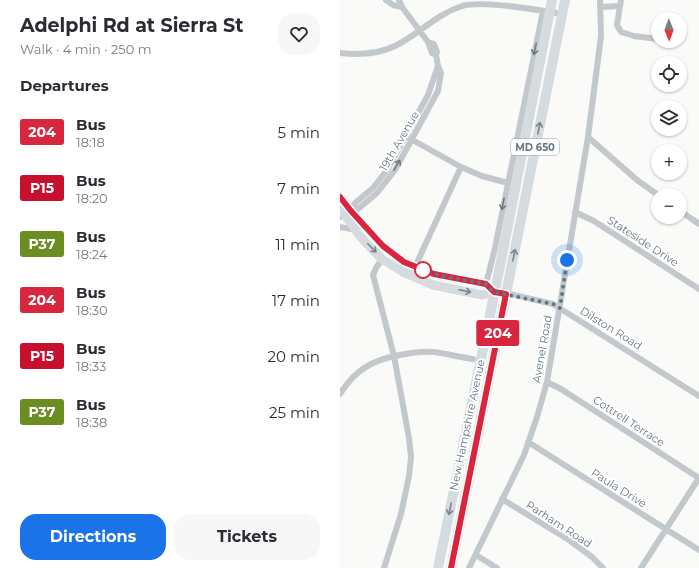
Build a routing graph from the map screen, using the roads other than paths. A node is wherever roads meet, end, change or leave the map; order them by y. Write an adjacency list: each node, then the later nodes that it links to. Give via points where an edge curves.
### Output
1 (399, 0): 7 (street, 19th Avenue)
2 (552, 0): 8 (main road, New Hampshire Avenue / MD 650)
3 (565, 0): 9 (main road, New Hampshire Avenue / MD 650)
4 (389, 1): 7 (street)
5 (600, 3): 6 (street); 13 (street, Avenel Road, via 601,36)
6 (620, 3): 11 (street, via 617,25 621,32)
7 (402, 7): 10 (street, 19th Avenue)
8 (546, 11): 9 (street); 10 (street, via 471,4 438,16); 16 (street, one-way to 16); 30 (main road, New Hampshire Avenue / MD 650)
9 (562, 14): 31 (main road, New Hampshire Avenue / MD 650, one-way to 9)
10 (419, 30): 12 (street, via 389,48 368,53); 14 (street, 19th Avenue, via 432,53 436,55 441,73 438,91)
11 (651, 38)
12 (340, 53)
13 (588, 137): 17 (street); 19 (street, Avenel Road)
14 (409, 138): 15 (street); 20 (street, 19th Avenue, via 395,170 358,209)
15 (462, 167): 16 (street, via 482,176); 26 (street)
16 (508, 182): 28 (street, one-way to 28)
17 (651, 190)
18 (340, 197): 20 (main road)
19 (575, 212): 29 (street, Stateside Drive, via 594,221); 32 (street, Avenel Road)
20 (344, 213): 24 (main road); 26 (main road, via 404,262)
21 (687, 216): 22 (street)
22 (699, 224)
23 (340, 227): 24 (street)
24 (356, 230): 25 (main road, one-way to 25)
25 (382, 259): 27 (main road); 33 (street, via 374,275)
26 (415, 267): 27 (street); 28 (main road, via 434,274)
27 (411, 276): 30 (main road, one-way to 30, via 433,284 482,295)
28 (486, 284): 30 (main road)
29 (699, 289)
30 (494, 292): 31 (main road); 45 (main road, New Hampshire Avenue / MD 650, one-way to 45)
31 (506, 294): 32 (street, Dilston Road, via 553,304); 46 (main road, New Hampshire Avenue / MD 650)
32 (560, 308): 35 (street, Avenel Road); 37 (street, Dilston Road)
33 (394, 356): 34 (street, via 432,352); 36 (street, via 366,366 355,374); 44 (street, via 411,457 401,514)
34 (473, 360)
35 (547, 382): 38 (street, Avenel Road); 39 (street, Cottrell Terrace)
36 (340, 394)
37 (699, 396)
38 (528, 442): 40 (street, Avenel Road); 41 (street, Paula Drive)
39 (699, 478): 41 (street)
40 (502, 499): 43 (street, Avenel Road); 49 (street, Parham Road, via 574,544)
41 (666, 529): 42 (street, Paula Drive); 50 (street)
42 (699, 550)
43 (476, 554): 47 (street, Avenel Road); 48 (street)
44 (384, 568)
45 (438, 568)
46 (451, 568)
47 (469, 568)
48 (497, 568)
49 (603, 568)
50 (641, 568)

